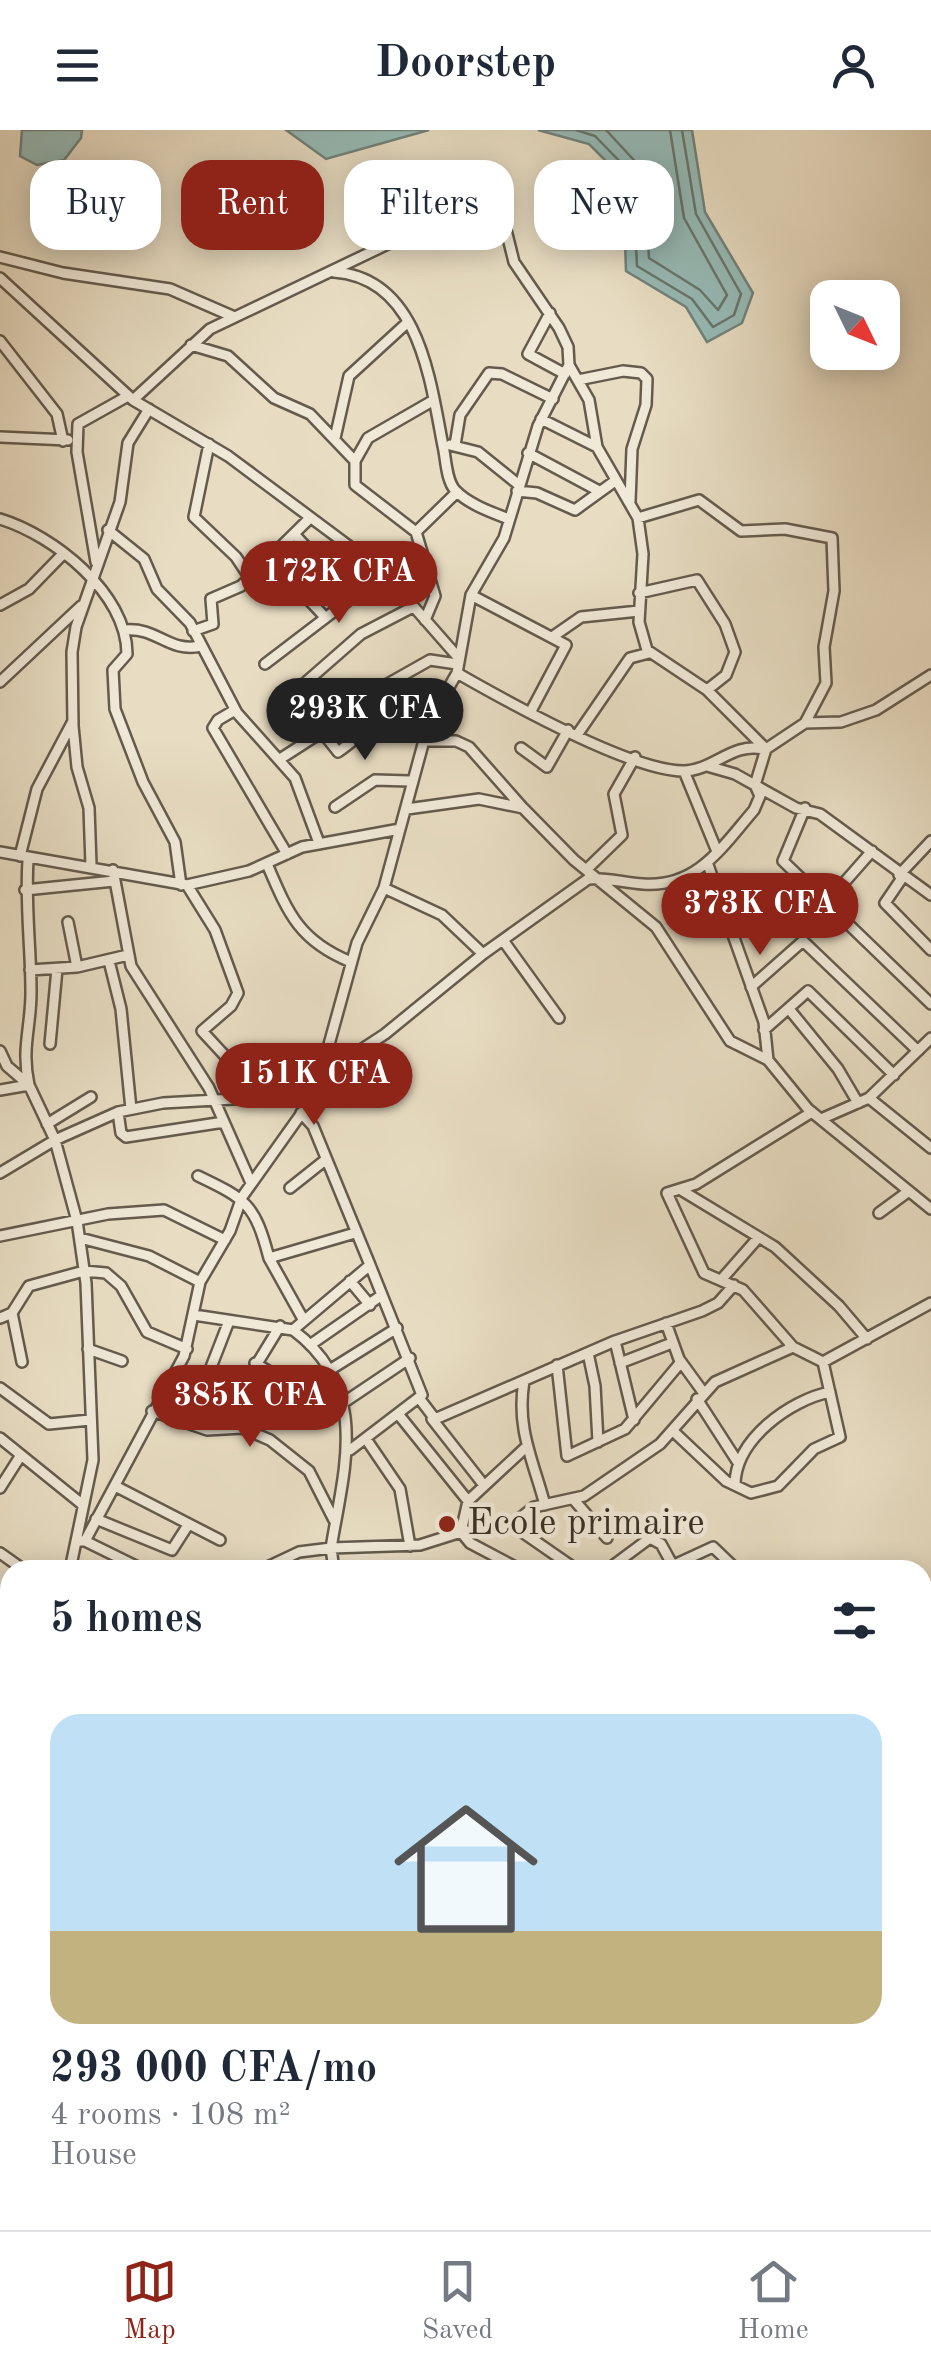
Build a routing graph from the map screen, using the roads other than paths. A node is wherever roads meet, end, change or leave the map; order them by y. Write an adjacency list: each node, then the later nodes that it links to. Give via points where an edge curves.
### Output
1 (0, 257): 5 (street, via 170,289)
2 (332, 272): 4 (street, via 480,191 506,230 514,262); 5 (street); 6 (street, via 360,275 382,287)
3 (0, 278): 11 (street)
4 (550, 314): 9 (street, via 568,346); 9 (street, via 528,354)
5 (232, 316): 8 (street)
6 (408, 322): 13 (street); 17 (street, via 346,380)
7 (0, 341): 19 (street, via 52,407)
8 (191, 345): 11 (street); 17 (street, via 233,360 258,386 310,414)
9 (567, 370): 10 (street); 12 (street)
10 (578, 380): 23 (street, via 592,409); 30 (street, via 623,371 647,379 632,449)
11 (130, 398): 14 (street); 18 (street, via 83,419)
12 (552, 399): 15 (street); 22 (street, via 489,373 460,415)
13 (434, 400): 21 (street); 25 (street, via 368,438)
14 (148, 410): 20 (street); 35 (street, via 128,443)
15 (541, 419): 23 (street); 24 (street)
16 (0, 436): 19 (street)
17 (335, 438): 25 (street)
18 (76, 439): 19 (street); 40 (street)
19 (63, 441)
20 (209, 444): 31 (street); 42 (street, via 194,518)
21 (443, 444): 22 (street); 29 (street)
22 (454, 445): 27 (street, via 478,452)
23 (598, 447): 26 (street)
24 (528, 453): 27 (street); 28 (street)
25 (355, 462): 36 (street, via 357,487)
26 (615, 480): 28 (street); 30 (street)
27 (518, 488): 28 (street, via 571,510); 34 (street)
28 (599, 491)
29 (457, 492): 34 (street); 36 (street)
30 (630, 502): 32 (street)
31 (310, 518): 37 (street); 41 (street)
32 (638, 518): 44 (street); 68 (street, via 699,500 740,531 785,529 832,538 826,683)
33 (0, 519): 38 (street, via 36,531)
34 (509, 519): 45 (street)
35 (108, 530): 40 (street); 54 (street, via 144,559 157,590)
36 (416, 532): 52 (street, via 436,596)
37 (296, 535): 39 (street); 46 (street)
38 (63, 554): 43 (street); 47 (street, via 29,589)
39 (271, 560): 42 (street); 51 (street)
40 (97, 564): 43 (street)
41 (383, 574): 46 (street); 49 (street)
42 (250, 578): 54 (street, via 211,599 213,624)
43 (94, 580): 48 (street); 53 (street)
44 (639, 593): 50 (street); 63 (street, via 698,580 734,652 726,675)
45 (471, 595): 55 (street); 59 (street)
46 (352, 597): 51 (street)
47 (0, 605)
48 (83, 605): 61 (street); 67 (street, via 72,652)
49 (413, 607): 52 (street); 62 (street, via 361,634)
50 (639, 610): 55 (street, via 581,617); 57 (street)
51 (324, 616): 58 (street)
52 (425, 620): 59 (street)
53 (125, 630): 56 (street, via 145,628 183,649); 99 (street, via 127,654 113,670 115,709 175,842)
54 (194, 631): 56 (street)
55 (555, 635): 66 (street, via 566,648)
56 (201, 646): 64 (street)
57 (649, 653): 63 (street); 69 (street, via 630,658)
58 (265, 664)
59 (457, 664): 65 (street); 66 (street); 70 (street, via 430,660 368,694)
60 (931, 675): 68 (street, via 858,718)
61 (0, 682)
62 (297, 690)
63 (708, 690): 73 (street)
64 (236, 710): 75 (street); 90 (street, via 212,727)
65 (434, 710): 70 (street, via 402,703 338,752); 71 (street)
66 (530, 711): 69 (street)
67 (73, 721): 91 (street, via 37,788); 94 (street, via 89,808)
68 (805, 723): 73 (street)
69 (573, 732): 72 (street, via 547,766); 74 (street)
70 (322, 733): 75 (street)
71 (424, 741): 78 (street); 81 (street, via 470,747)
72 (521, 748)
73 (766, 750): 76 (street, via 739,748); 79 (street)
74 (635, 757): 77 (street); 95 (street, via 614,794 622,835)
75 (280, 759): 86 (street, via 300,786)
76 (707, 766): 77 (street); 79 (street)
77 (684, 771): 87 (street)
78 (409, 781): 80 (street, via 375,780); 83 (street)
79 (755, 785): 82 (street); 87 (street, via 760,796 754,810)
80 (335, 807)
81 (523, 808): 83 (street, via 479,798); 95 (street)
82 (804, 808): 88 (street); 103 (street, via 782,859)
83 (407, 809): 84 (street)
84 (400, 829): 86 (street); 100 (street)
85 (931, 841): 97 (street)
86 (319, 843): 90 (street)
87 (716, 849): 92 (street)
88 (872, 851): 97 (street); 103 (street)
89 (0, 852): 91 (street)
90 (287, 854): 93 (street)
91 (24, 858): 94 (street); 101 (street)
92 (708, 862): 98 (street, via 677,884); 114 (street)
93 (267, 864): 99 (street); 110 (street, via 296,926)
94 (90, 865): 96 (street)
95 (587, 869): 98 (street)
96 (113, 876): 99 (street); 101 (street); 108 (street)
97 (901, 876): 102 (street); 106 (street, via 885,903)
98 (603, 880): 105 (street, via 590,878 555,900); 123 (street, via 665,938 730,1041)
99 (184, 885): 130 (street, via 214,930 238,993 202,1031)
100 (384, 888): 107 (street, via 442,916); 110 (street)
101 (25, 890): 113 (street)
102 (931, 895)
103 (828, 901): 115 (street)
104 (68, 922): 111 (street)
105 (505, 943): 107 (street); 117 (street)
106 (931, 950)
107 (484, 954): 126 (street)
108 (128, 955): 109 (street); 132 (street)
109 (109, 961): 111 (street); 134 (street)
110 (351, 962): 126 (street)
111 (77, 967): 112 (street)
112 (57, 968): 113 (street); 120 (street)
113 (30, 970): 127 (street, via 22,1055)
114 (751, 987): 118 (street); 122 (street, via 802,941)
115 (931, 1004)
116 (789, 1009): 118 (street); 125 (street, via 810,992); 133 (street)
117 (559, 1018)
118 (764, 1030): 123 (street)
119 (931, 1038): 122 (street)
120 (50, 1044)
121 (0, 1051): 124 (street)
122 (918, 1051): 125 (street)
123 (768, 1060): 137 (street)
124 (4, 1066): 127 (street)
125 (894, 1075): 131 (street)
126 (319, 1080): 130 (street); 136 (street)
127 (29, 1084): 128 (street); 139 (street)
128 (0, 1090)
129 (91, 1097): 139 (street)
130 (264, 1098): 132 (street)
131 (869, 1098): 133 (street); 141 (street)
132 (216, 1101): 134 (street); 138 (street)
133 (858, 1103): 137 (street)
134 (132, 1108): 135 (street)
135 (118, 1112): 138 (street, via 126,1137); 140 (street)
136 (301, 1113): 142 (street, via 313,1126); 145 (street)
137 (817, 1116): 147 (street); 148 (street)
138 (224, 1122): 145 (street)
139 (47, 1124): 140 (street)
140 (54, 1140): 143 (street); 152 (street)
141 (931, 1148)
142 (324, 1160): 146 (street); 153 (street)
143 (0, 1172)
144 (198, 1176): 149 (street)
145 (251, 1183): 149 (street)
146 (290, 1188)
147 (680, 1190): 156 (street); 161 (street, via 667,1193 675,1214 704,1273)
148 (909, 1191): 150 (street); 151 (street)
149 (242, 1197): 157 (street); 158 (street, via 260,1223)
150 (931, 1208)
151 (880, 1213)
152 (77, 1221): 154 (street); 155 (street); 157 (street, via 168,1210)
153 (355, 1233): 158 (street); 159 (street)
154 (0, 1236)
155 (80, 1238): 160 (street); 163 (street, via 149,1256)
156 (758, 1238): 161 (street); 177 (street, via 805,1272)
157 (225, 1240): 163 (street)
158 (269, 1258): 171 (street)
159 (370, 1266): 162 (street); 165 (street)
160 (84, 1271): 168 (street, via 29,1286); 182 (street, via 115,1279 147,1332); 183 (street)
161 (721, 1280): 164 (street)
162 (350, 1281): 167 (street); 171 (street)
163 (200, 1282): 169 (street)
164 (734, 1285): 173 (street, via 715,1305); 181 (street)
165 (382, 1295): 167 (street); 175 (street)
166 (931, 1303): 177 (street)
167 (370, 1305): 180 (street)
168 (12, 1312): 170 (street); 187 (street)
169 (194, 1315): 172 (street); 182 (street)
170 (0, 1318)
171 (303, 1318): 176 (street)
172 (229, 1321): 174 (street); 197 (street)
173 (666, 1323): 178 (street); 179 (street)
174 (280, 1326): 176 (street); 191 (street)
175 (397, 1328): 185 (street); 193 (street)
176 (294, 1330): 180 (street)
177 (866, 1339): 189 (street)
178 (615, 1342): 184 (street); 190 (street)
179 (672, 1343): 188 (street); 190 (street)
180 (310, 1345): 193 (street)
181 (794, 1347): 189 (street); 199 (street, via 738,1369)
182 (187, 1349): 203 (street)
183 (88, 1350): 186 (street); 206 (street)
184 (588, 1354): 192 (street); 211 (street)
185 (410, 1358): 201 (street); 202 (street)
186 (122, 1361)
187 (22, 1362)
188 (681, 1362): 199 (street); 207 (street)
189 (823, 1362): 198 (street)
190 (620, 1363): 207 (street)
191 (255, 1364): 195 (street); 200 (street)
192 (557, 1366): 194 (street); 211 (street, via 566,1455)
193 (330, 1376): 200 (street); 202 (street)
194 (524, 1380): 205 (street); 212 (street, via 519,1412)
195 (244, 1385)
196 (0, 1388): 206 (street, via 49,1424)
197 (201, 1392)
198 (830, 1392): 215 (street, via 801,1398); 217 (street, via 839,1439 814,1449 776,1486 751,1493)
199 (700, 1395): 208 (street); 215 (street)
200 (310, 1396): 202 (street, via 318,1414)
201 (420, 1398): 204 (street); 205 (street)
202 (343, 1402): 213 (street)
203 (152, 1411): 218 (street); 225 (street, via 208,1430 242,1428 263,1435 309,1471)
204 (400, 1415): 210 (street); 221 (street)
205 (432, 1419): 216 (street)
206 (90, 1420): 223 (street, via 93,1460)
207 (634, 1420): 211 (street)
208 (673, 1431): 217 (street); 220 (street)
209 (0, 1438): 214 (street)
210 (366, 1440): 213 (street); 232 (street, via 400,1489)
211 (598, 1442)
212 (525, 1448): 216 (street); 222 (street)
213 (350, 1450): 225 (street)
214 (21, 1455): 219 (street); 223 (street)
215 (737, 1460): 217 (street)
216 (483, 1484): 221 (street)
217 (735, 1484)
218 (116, 1486): 224 (street); 227 (street)
219 (0, 1488)
220 (574, 1500): 222 (street); 229 (street)
221 (468, 1501): 228 (street)
222 (546, 1505): 226 (street)
223 (83, 1506): 231 (street)
224 (96, 1519): 227 (street, via 172,1550); 231 (street)
225 (335, 1523): 233 (street)
226 (512, 1524): 228 (street); 239 (street)
227 (188, 1525): 230 (street)
228 (461, 1532): 232 (street); 238 (street)
229 (607, 1538)
230 (220, 1540)
231 (81, 1541): 234 (street); 235 (street)
232 (410, 1546): 233 (street)
233 (331, 1548): 236 (street); 237 (street)
234 (74, 1560)
235 (122, 1560)
236 (282, 1560)
237 (333, 1560)
238 (502, 1560)
239 (563, 1560)
240 (620, 1560): 241 (street, via 650,1538 661,1544)
241 (666, 1560)
242 (684, 1560): 243 (street, via 714,1547)
243 (727, 1560)
244 (0, 1879): 245 (street)
245 (0, 1904)

